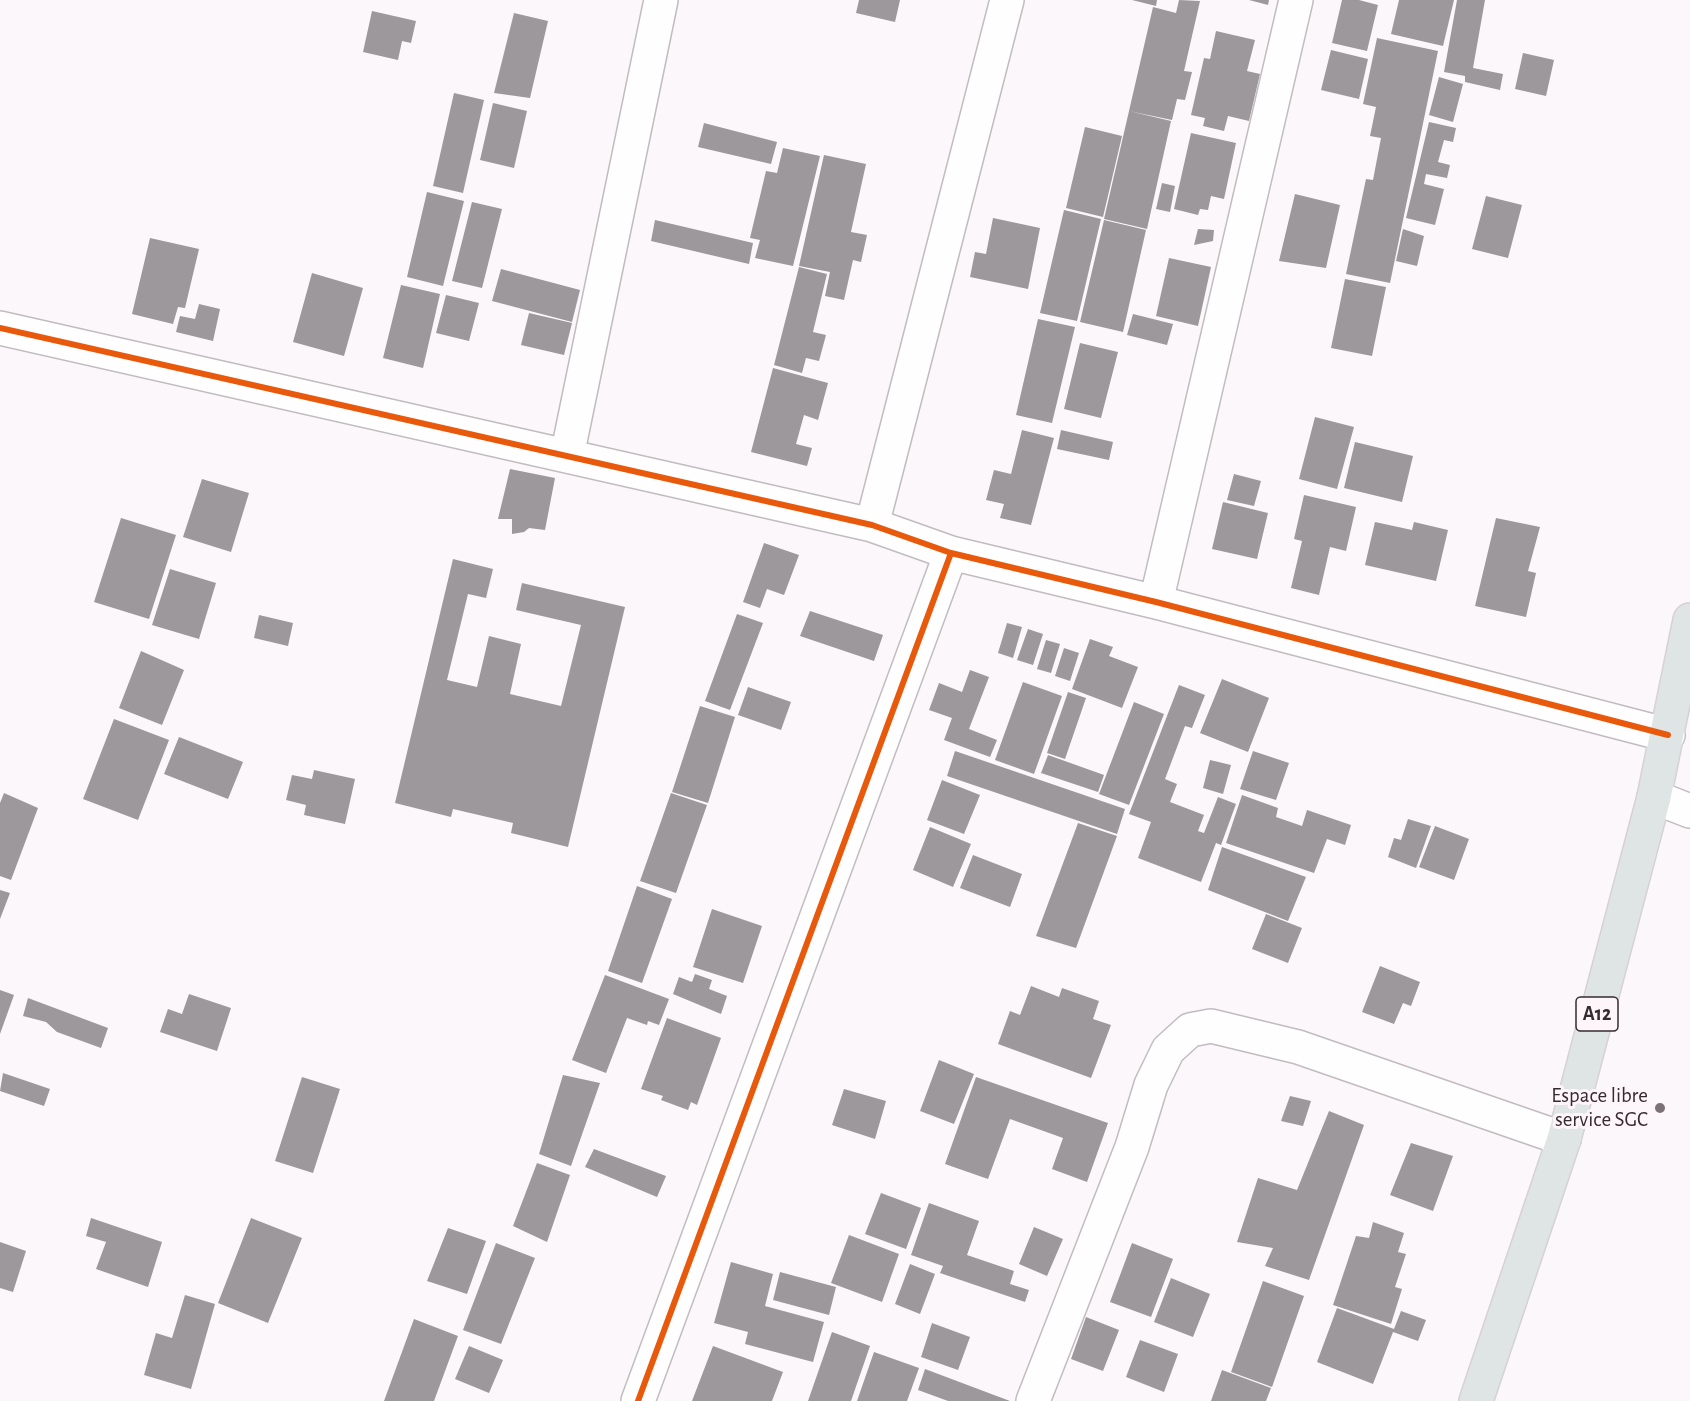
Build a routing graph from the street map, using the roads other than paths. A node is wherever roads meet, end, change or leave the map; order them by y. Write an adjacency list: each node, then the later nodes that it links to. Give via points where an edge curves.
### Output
1 (661, 0): 5 (street)
2 (1007, 0): 6 (street)
3 (1296, 0): 8 (street)
4 (0, 328): 5 (street)
5 (567, 456): 6 (street)
6 (872, 525): 7 (street)
7 (951, 553): 8 (street); 14 (street)
8 (1156, 602): 10 (street)
9 (1690, 620): 10 (main road, A12)
10 (1668, 735): 11 (main road, A12)
11 (1654, 797): 12 (street); 13 (main road, A12)
12 (1690, 811)
13 (1564, 1139): 15 (street, via 1298,1047 1212,1026 1190,1030 1168,1050 1151,1085 1132,1147); 16 (main road, A12)
14 (638, 1401)
15 (1033, 1401)
16 (1476, 1401)

